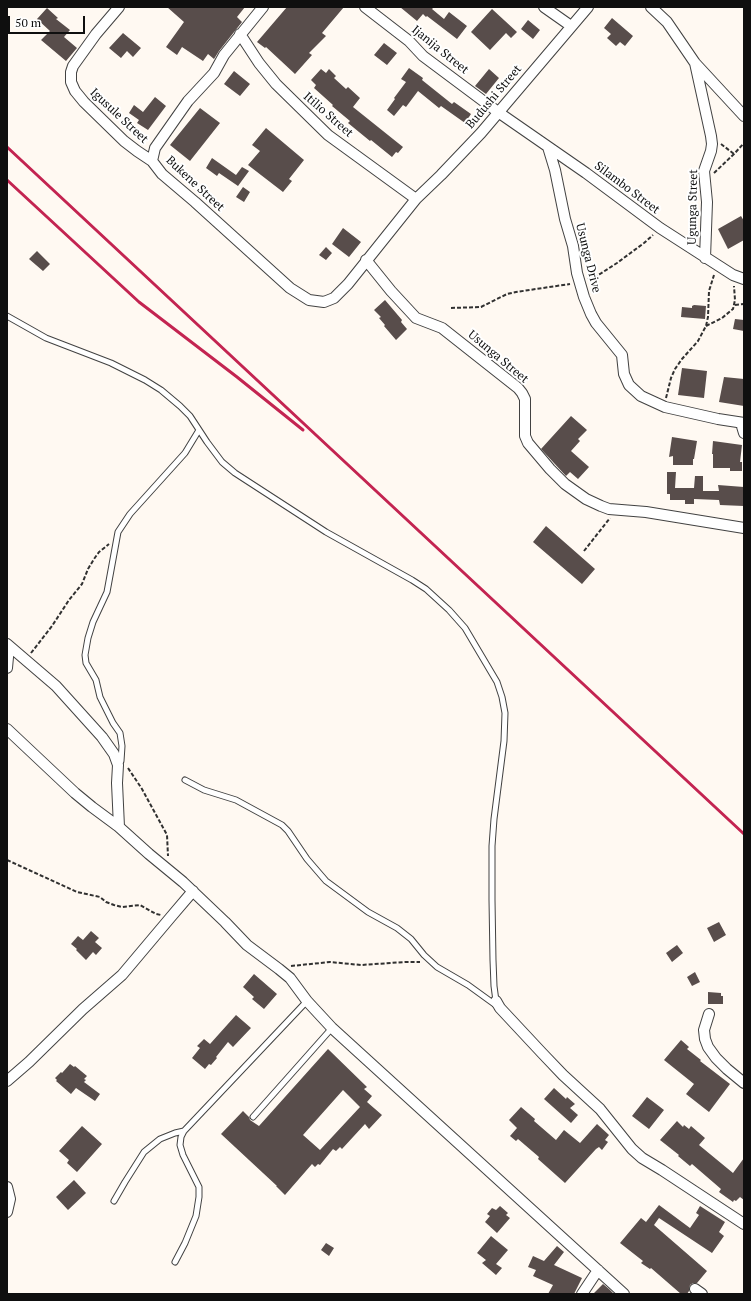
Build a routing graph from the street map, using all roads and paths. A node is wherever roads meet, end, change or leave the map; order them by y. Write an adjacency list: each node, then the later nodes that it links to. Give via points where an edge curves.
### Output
1 (119, 7): 14 (street, Igusule Street, via 76,62 71,72 71,82 84,102 124,140)
2 (263, 7): 8 (street, Bukene Street)
3 (365, 7): 10 (street, Ijanija Street, via 409,41 423,56)
4 (544, 7): 7 (street)
5 (588, 7): 7 (street, Budushi Street)
6 (651, 7): 9 (street, via 667,22)
7 (571, 26): 10 (street, Budushi Street)
8 (240, 34): 14 (street, Bukene Street, via 214,73 188,101 170,126 156,148); 16 (street, Itilio Street, via 276,84 328,135)
9 (695, 63): 11 (street); 15 (street, Ugunga Street, via 712,144 704,171)
10 (498, 112): 13 (street, Silambo Street); 16 (street, Budushi Street, via 481,134)
11 (744, 116)
12 (744, 143): 15 (path, via 727,162)
13 (548, 147): 17 (street, Silambo Street); 23 (street, Usunga Drive)
14 (152, 161): 19 (street, Bukene Street, via 162,174 290,288 309,300 324,302 334,298)
15 (705, 180): 18 (street, Ugunga Street)
16 (416, 199): 19 (street, Budushi Street)
17 (660, 228): 18 (street, Silambo Street); 23 (path, via 616,263)
18 (705, 258): 20 (street, Silambo Street)
19 (366, 260): 33 (street, Usunga Street, via 416,318 442,328 522,393 525,404 525,436 533,450 550,469 586,499 600,506)
20 (719, 267): 21 (street, Silambo Street); 28 (path, via 709,291)
21 (732, 275): 22 (street, Silambo Street); 25 (path)
22 (744, 279)
23 (579, 282): 26 (path, via 507,294 481,306); 29 (street, Usunga Drive, via 596,323 622,355 624,374 629,385 641,396)
24 (744, 304): 25 (path)
25 (735, 305): 28 (path, via 729,313)
26 (451, 308)
27 (7, 316): 31 (lane, via 46,338 111,363 145,380 180,406)
28 (706, 326): 29 (path, via 698,341 675,369 667,390)
29 (665, 407): 30 (street, Usunga Drive)
30 (743, 423): 32 (street)
31 (199, 430): 35 (lane, via 186,453 130,514); 51 (lane, via 222,462 235,473 326,532 426,589 465,628 496,682 505,713 492,846 493,960)
32 (744, 433)
33 (618, 510): 34 (street, Usunga Street); 36 (path)
34 (744, 528)
35 (116, 538): 38 (path, via 99,552 82,584 32,653); 41 (lane, via 108,592 90,629 85,655 100,697 120,733)
36 (584, 551)
37 (8, 645): 38 (street); 39 (street)
38 (24, 659): 39 (street); 43 (street, via 56,686 114,754 118,764)
39 (7, 669)
40 (7, 729): 43 (street, via 75,793)
41 (121, 761): 44 (path, via 142,789 164,829 168,840)
42 (184, 780): 48 (lane, via 204,790 236,800 282,825 326,881 368,912 404,933)
43 (119, 827): 46 (street)
44 (169, 858)
45 (7, 860): 47 (path, via 77,892 100,897 114,906 140,905)
46 (194, 891): 47 (street); 49 (street, via 247,945)
47 (170, 918): 54 (street, via 122,975)
48 (434, 964): 49 (path, via 405,962 361,965 330,962); 51 (lane)
49 (279, 968): 50 (street)
50 (307, 1001): 53 (street); 57 (lane)
51 (498, 1005): 61 (street, via 563,1076 600,1109 642,1158)
52 (709, 1014): 55 (street, via 704,1030 708,1046 716,1058)
53 (332, 1028): 56 (lane); 63 (street)
54 (7, 1081)
55 (744, 1083)
56 (253, 1117)
57 (184, 1131): 59 (lane, via 160,1139 144,1152); 62 (lane, via 180,1145 199,1187 200,1197 196,1216)
58 (7, 1187): 60 (street, via 10,1199)
59 (114, 1201)
60 (7, 1212)
61 (744, 1224)
62 (175, 1262)
63 (598, 1270): 64 (street); 65 (street)
64 (582, 1294)
65 (624, 1294)

